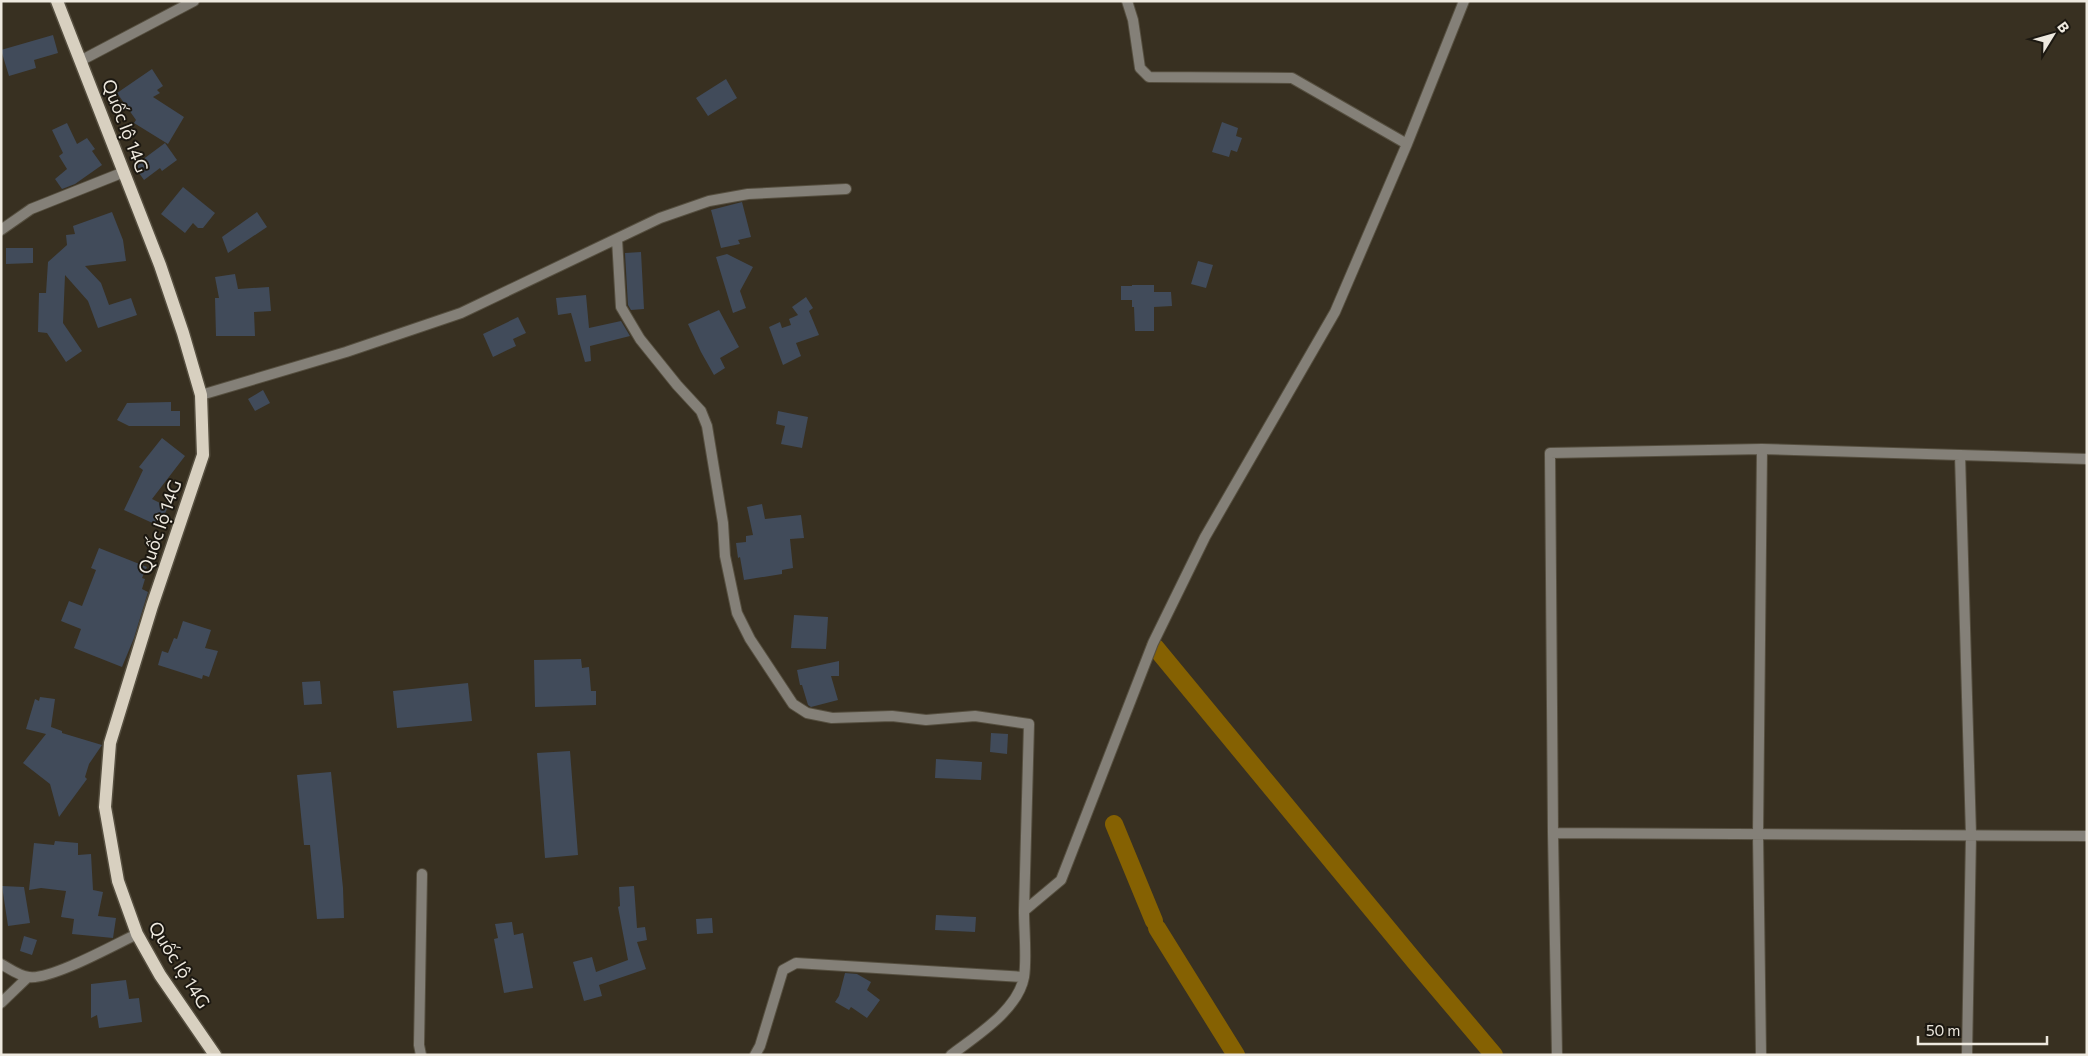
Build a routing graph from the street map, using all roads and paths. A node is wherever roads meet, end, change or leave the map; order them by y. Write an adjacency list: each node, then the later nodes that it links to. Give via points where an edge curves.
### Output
1 (57, 1): 5 (main road, Quốc lộ 14G)
2 (194, 1): 5 (street)
3 (1127, 1): 6 (street, via 1140,68 1149,77 1292,78)
4 (1464, 1): 6 (street)
5 (80, 61): 7 (main road, Quốc lộ 14G)
6 (1407, 144): 20 (street, via 1335,312 1206,537 1153,643 1061,880)
7 (124, 172): 9 (street, via 31,209); 11 (main road, Quốc lộ 14G, via 166,282)
8 (846, 189): 10 (street, via 748,194 709,201 660,218)
9 (1, 230)
10 (617, 239): 11 (street, via 461,313 346,352); 20 (street, via 621,307 640,339 701,411 707,426 723,523 725,556 737,613 750,639 793,704 807,713 832,718 892,716 926,720 975,716 1029,724)
11 (200, 395): 21 (main road, Quốc lộ 14G, via 203,454 110,743 105,807 110,843 118,881)
12 (1762, 449): 13 (street); 15 (street, via 1550,453); 16 (street)
13 (1960, 455): 14 (street); 17 (street)
14 (2087, 459)
15 (1553, 833): 16 (street); 30 (street)
16 (1758, 834): 17 (street); 31 (street)
17 (1970, 835): 18 (street); 32 (street)
18 (2087, 836)
19 (422, 874): 27 (street)
20 (1024, 911): 24 (street)
21 (137, 934): 23 (street, via 41,977); 26 (main road, Quốc lộ 14G, via 160,975)
22 (1, 964): 23 (street)
23 (28, 977): 25 (street)
24 (1024, 977): 28 (street, via 796,963 783,970); 29 (street, via 1017,995 992,1024)
25 (1, 1004)
26 (215, 1055)
27 (421, 1055)
28 (755, 1055)
29 (951, 1055)
30 (1557, 1055)
31 (1761, 1055)
32 (1967, 1055)

